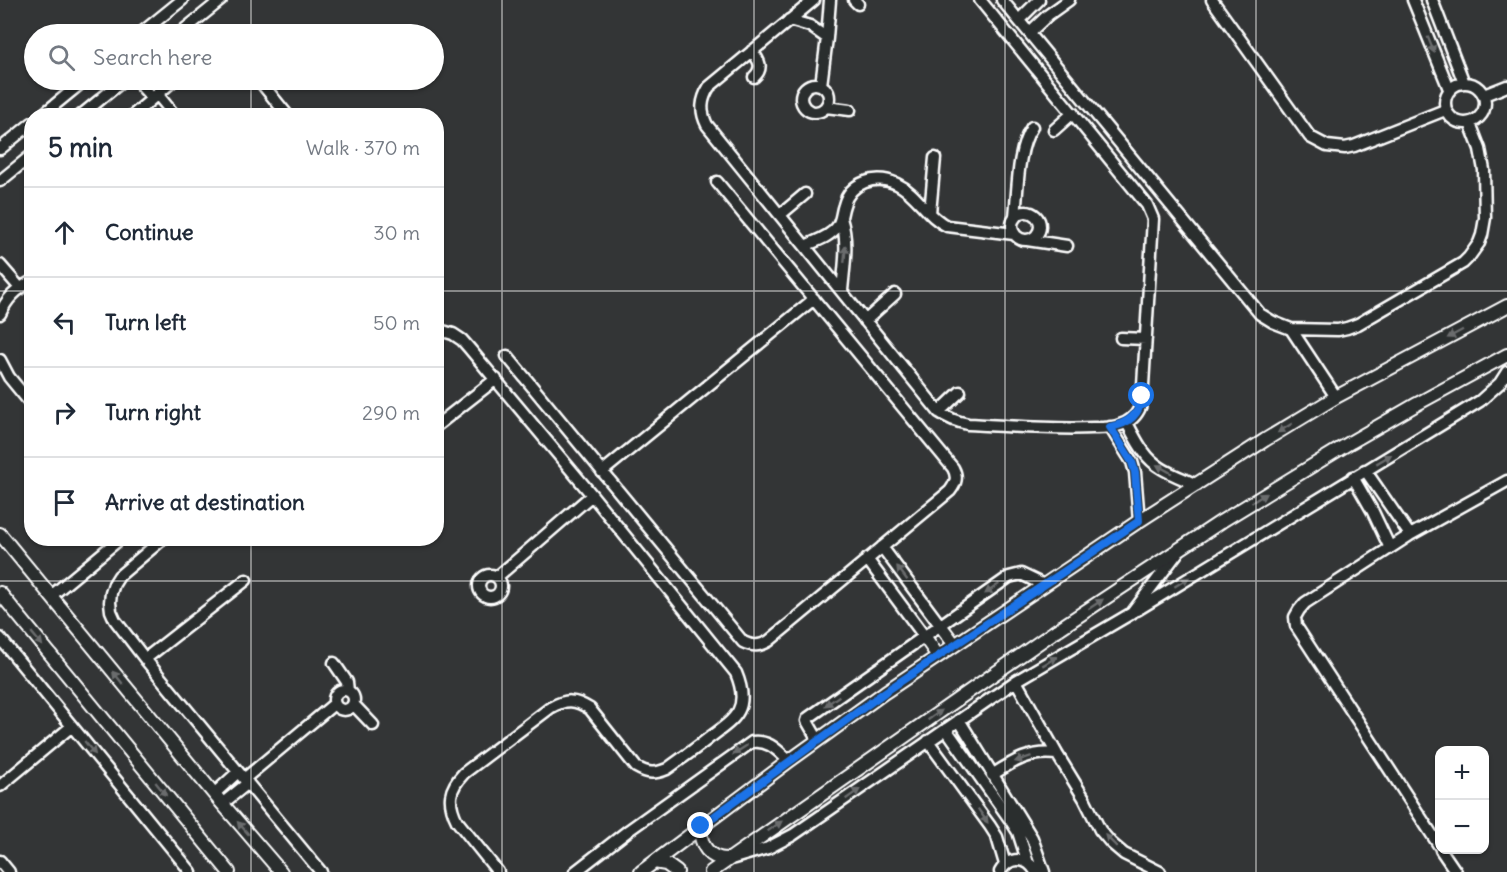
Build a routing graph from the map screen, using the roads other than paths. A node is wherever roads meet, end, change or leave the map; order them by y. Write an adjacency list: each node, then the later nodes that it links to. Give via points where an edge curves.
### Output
1 (182, 0): 14 (street)
2 (221, 0): 15 (street)
3 (814, 0): 12 (street)
4 (830, 0): 17 (street)
5 (980, 0): 40 (street)
6 (1002, 0): 13 (street)
7 (1039, 0): 13 (street)
8 (1069, 0): 16 (street)
9 (1212, 0): 39 (street, via 1310,137 1321,144 1336,148 1354,146)
10 (1413, 0): 23 (street, one-way to 23)
11 (1432, 0): 20 (street)
12 (789, 20): 17 (street, via 810,26); 18 (street)
13 (1019, 21): 16 (street)
14 (152, 24)
15 (191, 24)
16 (1029, 33): 69 (street, via 1260,314)
17 (827, 38): 21 (street)
18 (752, 51): 19 (street, via 761,67); 52 (street, via 709,87 702,102 703,118)
19 (754, 78)
20 (1464, 82): 23 (street); 31 (street, via 1476,86)
21 (821, 86): 32 (street, via 829,97); 32 (street, via 807,87 801,99 809,110 818,112)
22 (1507, 86): 31 (street)
23 (1449, 89): 39 (street, via 1444,99)
24 (73, 90): 33 (street)
25 (112, 90): 34 (street)
26 (151, 90): 30 (street)
27 (156, 90): 30 (street)
28 (162, 90): 30 (street)
29 (267, 90): 37 (street)
30 (157, 94): 35 (street); 36 (street)
31 (1484, 95): 41 (street, via 1484,109)
32 (826, 107): 38 (street)
33 (51, 108)
34 (90, 108)
35 (141, 108)
36 (168, 108)
37 (282, 108)
38 (850, 110)
39 (1445, 110): 41 (street, via 1452,119)
40 (1073, 113): 44 (street); 72 (street, via 1152,214)
41 (1470, 123): 69 (street, via 1484,170 1485,218 1479,243 1469,257 1358,324 1338,330)
42 (1032, 127): 53 (street, via 1024,140)
43 (24, 130): 45 (street)
44 (1054, 130)
45 (0, 149)
46 (935, 158): 51 (street)
47 (24, 162): 48 (street)
48 (0, 181)
49 (717, 182): 65 (street)
50 (805, 194): 52 (street)
51 (930, 213): 54 (street, via 896,184 872,180 852,189); 55 (street, via 952,228)
52 (780, 215): 57 (street)
53 (1015, 216): 55 (street, via 1011,225); 56 (street, via 1024,212 1037,217 1038,231)
54 (841, 218): 57 (street, via 833,231); 62 (street, one-way to 54, via 846,249)
55 (1014, 234): 56 (street)
56 (1027, 240): 58 (street)
57 (805, 246): 62 (street)
58 (1067, 246)
59 (0, 265): 61 (street)
60 (24, 286): 61 (street)
61 (20, 288): 64 (street)
62 (842, 291): 68 (street)
63 (895, 294): 68 (street)
64 (3, 297): 67 (street)
65 (814, 298): 86 (street); 96 (street, via 956,474 950,491)
66 (1507, 306): 80 (street, one-way to 80)
67 (0, 314)
68 (865, 321): 81 (street)
69 (1291, 329): 80 (street)
70 (444, 331): 77 (street, via 462,340)
71 (1120, 338): 72 (street)
72 (1146, 339): 83 (street, via 1142,402)
73 (1507, 355): 97 (street, one-way to 73, via 1351,442)
74 (507, 356): 86 (street)
75 (0, 360): 79 (street)
76 (1507, 372): 85 (street, one-way to 76, via 1480,400)
77 (496, 380): 82 (street); 90 (street)
78 (960, 392): 81 (street)
79 (24, 395)
80 (1336, 397): 89 (street, one-way to 89)
81 (939, 412): 84 (street, via 968,424)
82 (444, 420)
83 (1127, 423): 84 (street); 89 (street, one-way to 83, via 1153,462)
84 (1110, 427): 91 (street, via 1132,462)
85 (1365, 470): 87 (street); 93 (street)
86 (602, 472): 99 (street, via 749,645 769,641)
87 (1353, 477): 98 (street); 105 (street, one-way to 87)
88 (1507, 481): 93 (street)
89 (1197, 485): 91 (street)
90 (592, 495): 100 (street); 145 (street, via 736,673 741,702 733,720 667,770 657,773 636,767 581,703 570,701 550,708 464,772 452,790 450,801 457,820)
91 (1139, 521): 102 (street)
92 (0, 534): 103 (street)
93 (1410, 535): 98 (street)
94 (111, 546): 103 (street)
95 (155, 546): 111 (street, via 119,576 110,602 115,620)
96 (882, 547): 99 (street); 106 (street, one-way to 96)
97 (1182, 547): 105 (street); 135 (street, one-way to 97)
98 (1390, 548): 133 (street, via 1305,603 1295,617 1296,626)
99 (867, 559): 107 (street)
100 (497, 577)
101 (246, 580): 111 (street)
102 (1044, 585): 106 (street, one-way to 106, via 1021,574 1009,577); 109 (street)
103 (51, 596): 130 (street, one-way to 103)
104 (3, 602): 142 (street, one-way to 142)
105 (1132, 613): 113 (street, one-way to 105)
106 (940, 625): 107 (street); 109 (street)
107 (924, 636): 110 (street); 121 (street, one-way to 121, via 808,718)
108 (0, 638): 119 (street)
109 (955, 645): 110 (street)
110 (938, 656): 121 (street)
111 (145, 658): 128 (street)
112 (334, 663): 114 (street, via 347,682)
113 (1016, 681): 117 (street); 124 (street)
114 (348, 692): 115 (street, via 335,695); 116 (street)
115 (334, 704): 116 (street, via 341,710); 128 (street)
116 (353, 704): 118 (street)
117 (959, 720): 120 (street); 127 (street)
118 (373, 725)
119 (72, 726): 129 (street); 141 (street, one-way to 141)
120 (946, 729): 122 (street); 123 (street)
121 (818, 740): 126 (street)
122 (928, 741): 125 (street); 135 (street, one-way to 122, via 755,853 793,836)
123 (956, 743): 125 (street); 138 (street, via 1018,832)
124 (1057, 754): 127 (street, one-way to 127, via 1024,756); 152 (street, one-way to 124, via 1111,843)
125 (939, 755): 139 (street, one-way to 139, via 997,837)
126 (789, 761): 132 (street); 146 (street, one-way to 146, via 771,745 752,742)
127 (992, 776): 151 (street, via 1032,838)
128 (243, 778): 130 (street); 131 (street); 144 (street)
129 (0, 786)
130 (214, 794): 131 (street)
131 (222, 804): 143 (street, one-way to 131)
132 (701, 826): 135 (street, via 706,850); 137 (street)
133 (1435, 840)
134 (1444, 854): 153 (street)
135 (728, 859): 149 (street)
136 (0, 861): 140 (street)
137 (654, 862): 147 (street); 148 (street)
138 (1028, 863): 139 (street, via 1014,860); 150 (street)
139 (1001, 870)
140 (9, 872)
141 (191, 872)
142 (229, 872)
143 (281, 872)
144 (321, 872)
145 (498, 872)
146 (574, 872)
147 (641, 872)
148 (677, 872)
149 (711, 872)
150 (1036, 872)
151 (1044, 872)
152 (1160, 872)
153 (1456, 872)

